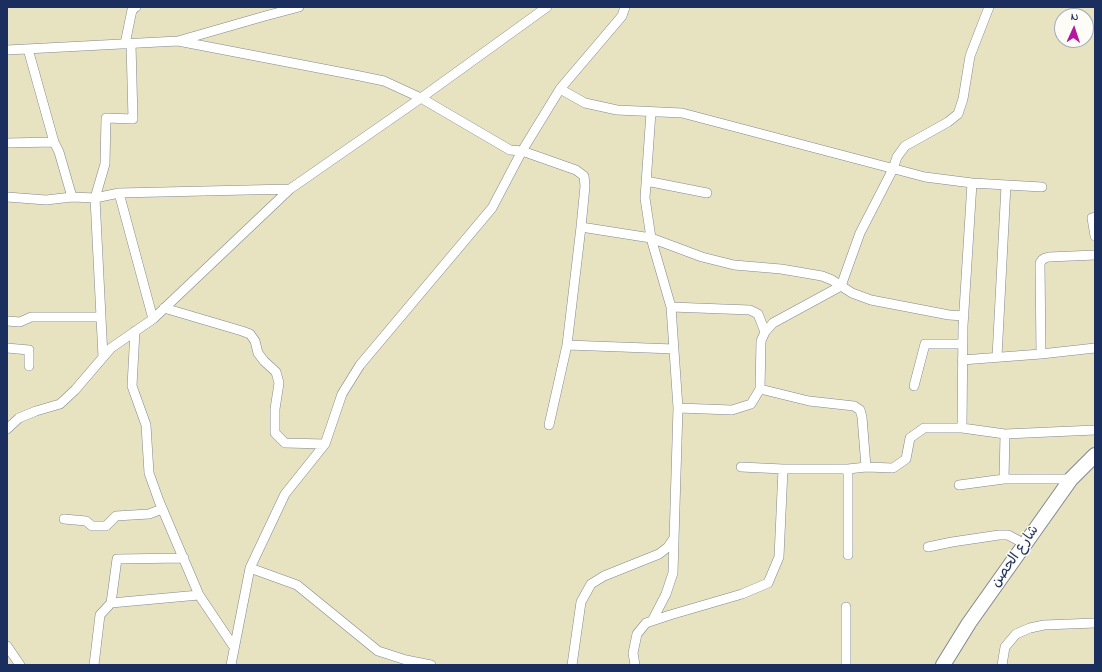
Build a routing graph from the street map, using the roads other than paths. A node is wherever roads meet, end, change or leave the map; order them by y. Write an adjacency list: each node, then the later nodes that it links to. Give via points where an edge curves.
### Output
1 (136, 7): 7 (street, via 132,10)
2 (299, 7): 6 (street)
3 (547, 7): 11 (street)
4 (625, 7): 10 (street, via 622,16)
5 (989, 7): 16 (street, via 970,56 958,114 905,146 897,157)
6 (178, 41): 7 (street); 11 (street, via 384,81)
7 (128, 44): 8 (street); 26 (street, via 133,119 106,118 105,164)
8 (28, 49): 9 (street); 13 (street)
9 (7, 50)
10 (560, 89): 12 (street, via 585,103 617,110); 15 (street)
11 (421, 98): 15 (street, via 510,150); 21 (street)
12 (651, 112): 16 (street, via 682,113); 17 (street)
13 (54, 142): 14 (street); 25 (street)
14 (7, 143)
15 (522, 151): 28 (street, via 576,170 584,176); 60 (street, via 492,208 360,365 342,394)
16 (893, 169): 18 (street, via 925,177); 32 (street, via 860,233)
17 (646, 181): 23 (street); 30 (street, via 645,198)
18 (972, 183): 19 (street); 35 (street)
19 (1006, 185): 20 (street); 48 (street)
20 (1042, 187)
21 (290, 189): 22 (street); 33 (street)
22 (119, 193): 26 (street); 37 (street)
23 (707, 193)
24 (7, 197): 25 (street, via 46,200)
25 (72, 197): 26 (street)
26 (95, 198): 36 (street)
27 (1095, 218): 29 (street, via 1092,218)
28 (581, 227): 30 (street); 42 (street)
29 (1095, 236)
30 (651, 238): 32 (street, via 702,257 734,265 822,276); 34 (street)
31 (1095, 255): 46 (street, via 1049,257 1040,263)
32 (841, 286): 35 (street, via 871,300); 40 (street, via 773,323)
33 (164, 308): 37 (street); 60 (street, via 250,334 258,353 276,372 278,384 275,433 285,443)
34 (671, 308): 40 (street, via 750,310 758,314); 45 (street)
35 (964, 316): 41 (street)
36 (101, 317): 38 (street, via 31,317 20,322); 47 (street)
37 (153, 319): 39 (street)
38 (7, 321)
39 (135, 331): 47 (street); 69 (street, via 132,386 146,426 149,473)
40 (765, 332): 52 (street, via 761,341)
41 (962, 344): 49 (street); 51 (street, via 925,344)
42 (567, 345): 45 (street); 55 (street)
43 (7, 348): 50 (street, via 29,350)
44 (1095, 348): 46 (street)
45 (674, 349): 53 (street)
46 (1042, 354): 48 (street)
47 (103, 357): 54 (street, via 60,404)
48 (997, 357): 49 (street)
49 (962, 360): 56 (street)
50 (29, 366)
51 (914, 386)
52 (760, 388): 53 (street, via 751,404 732,410); 63 (street, via 809,401 854,406 860,410)
53 (678, 408): 71 (street)
54 (11, 421): 57 (street)
55 (549, 425)
56 (962, 428): 59 (street); 63 (street, via 924,428 910,438 906,459 893,468)
57 (7, 429)
58 (1095, 430): 59 (street)
59 (1005, 434): 66 (street)
60 (324, 444): 76 (street, via 285,494)
61 (1095, 455): 67 (main road, شارع الحصن)
62 (741, 467): 64 (street)
63 (866, 467): 65 (street)
64 (783, 469): 65 (street); 80 (street, via 779,558 768,582 742,594)
65 (848, 469): 74 (street)
66 (1004, 479): 67 (street); 68 (street)
67 (1071, 479): 72 (main road, شارع الحصن)
68 (960, 485)
69 (162, 509): 70 (street, via 149,514 116,516 106,526 92,526 86,521); 75 (street)
70 (64, 519)
71 (674, 537): 80 (street, via 673,573 666,594); 88 (street, via 668,547 659,554 604,576 591,584 581,602)
72 (1025, 544): 73 (street, via 1008,535 999,535); 91 (main road, شارع الحصن, via 969,623)
73 (928, 547)
74 (848, 555)
75 (184, 558): 77 (street); 78 (street, via 117,559)
76 (250, 568): 83 (street); 87 (street, via 297,585 378,652)
77 (199, 595): 78 (street); 83 (street)
78 (111, 603): 85 (street, via 100,615)
79 (846, 607): 90 (street)
80 (652, 621): 89 (street, via 646,623 637,634 633,653)
81 (1095, 624): 92 (street, via 1044,625 1016,634 1005,647)
82 (7, 646): 84 (street)
83 (234, 646): 86 (street)
84 (20, 665)
85 (94, 665)
86 (231, 665)
87 (431, 665)
88 (572, 665)
89 (635, 665)
90 (846, 665)
91 (943, 665)
92 (1002, 665)

